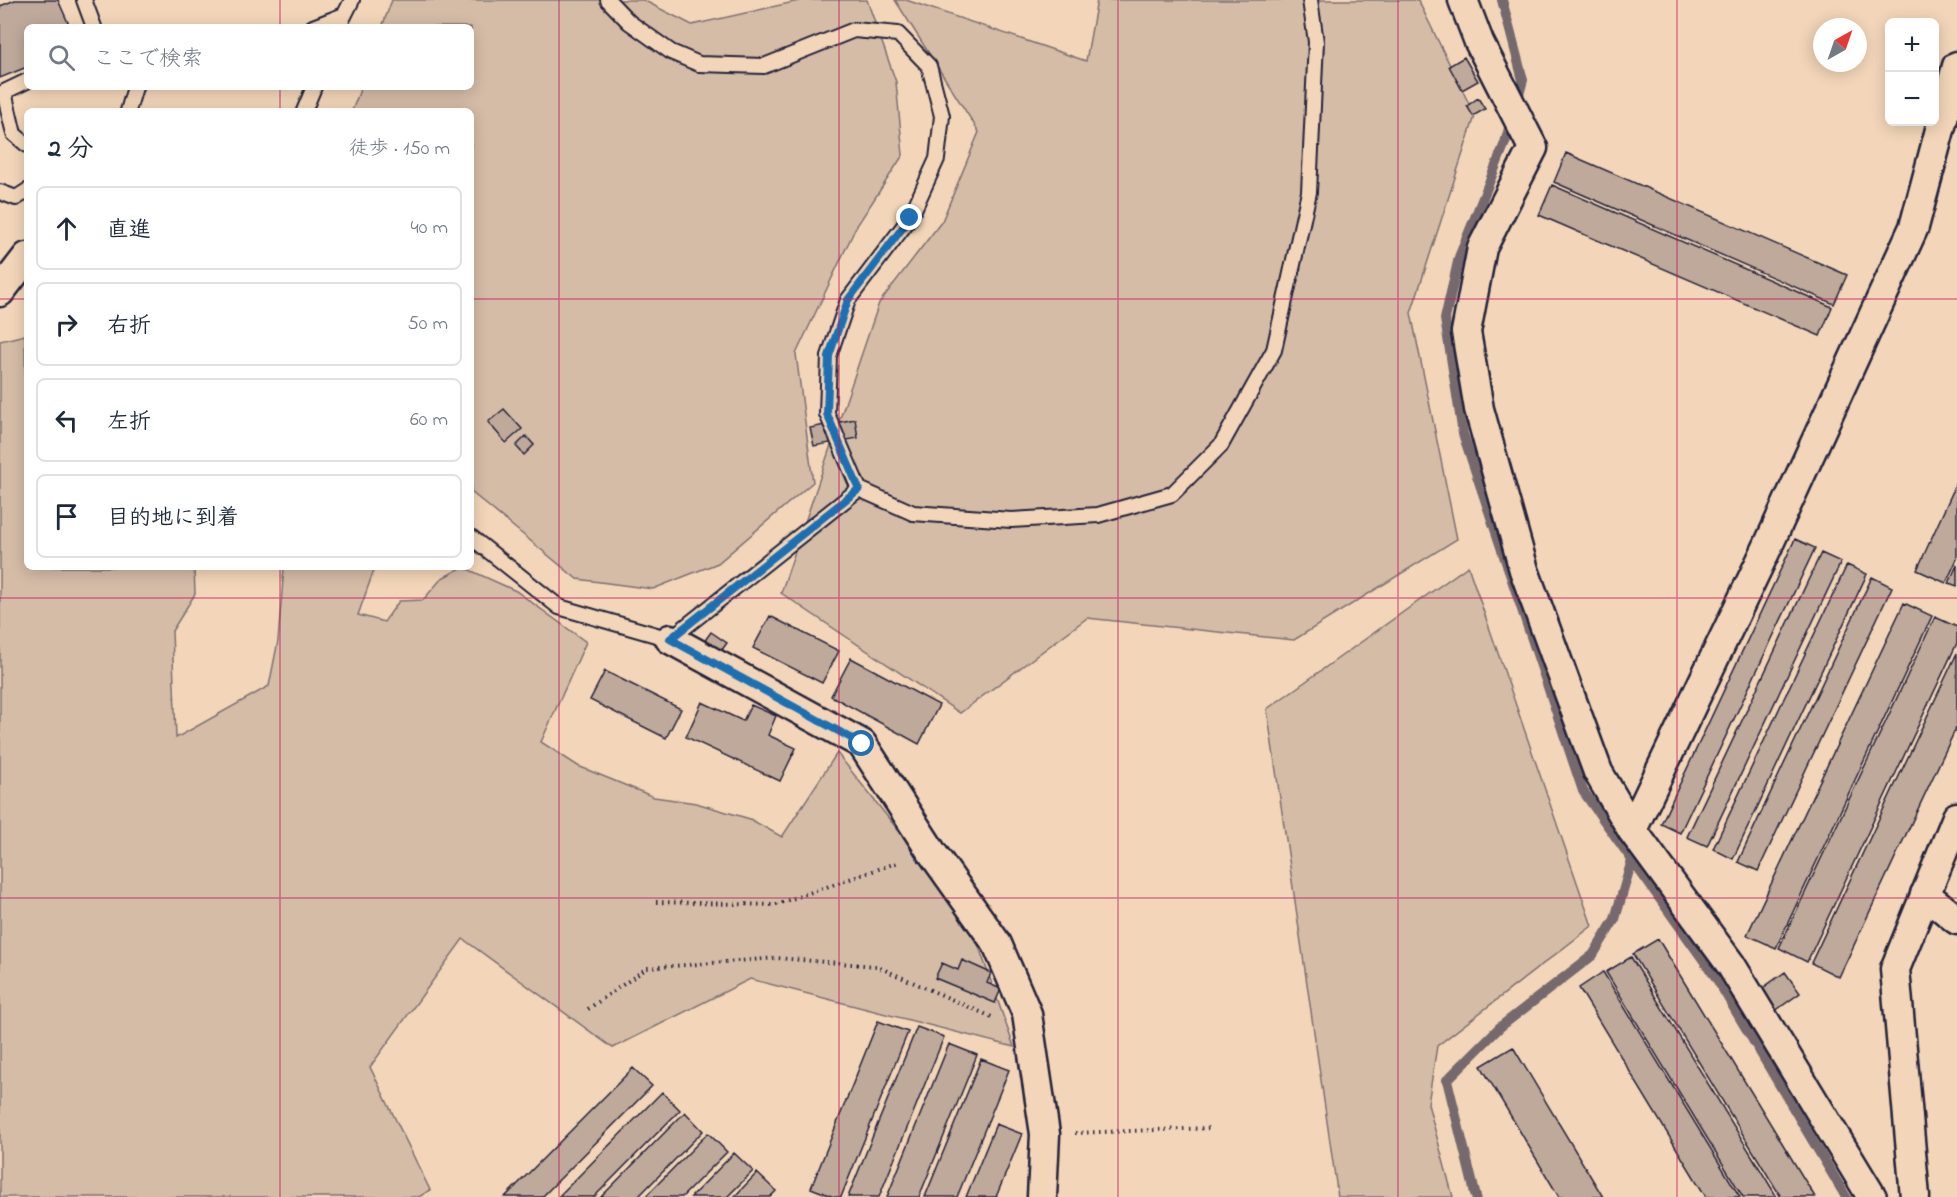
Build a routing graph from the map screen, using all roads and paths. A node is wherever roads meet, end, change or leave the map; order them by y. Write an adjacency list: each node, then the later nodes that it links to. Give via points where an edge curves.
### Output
1 (84, 0): 7 (lane)
2 (352, 0): 6 (lane)
3 (608, 0): 20 (lane, via 629,22 671,52 699,64 764,66 854,30 898,34 929,66 942,116 937,159 910,218 848,300 829,356 827,414)
4 (1310, 0): 20 (lane, via 1316,42 1309,192 1274,350 1221,444 1172,494 1098,515 1011,520 913,513)
5 (1463, 0): 24 (street, via 1479,42 1533,148 1482,249 1466,332 1479,409 1524,570 1598,772)
6 (341, 21)
7 (93, 24)
8 (1957, 66): 24 (street, via 1914,227)
9 (24, 82): 14 (lane, via 4,92)
10 (134, 90): 12 (lane)
11 (313, 90): 13 (lane)
12 (129, 108)
13 (305, 108)
14 (7, 134): 15 (lane)
15 (24, 144)
16 (0, 192): 17 (lane, via 16,198)
17 (24, 193)
18 (24, 261): 19 (street)
19 (0, 292)
20 (859, 489): 22 (lane)
21 (474, 539): 22 (lane, via 559,607)
22 (670, 639): 25 (street, via 862,744)
23 (1957, 817): 26 (street)
24 (1632, 830): 34 (street, via 1731,965)
25 (931, 850): 27 (path, via 774,905); 30 (street, via 998,944)
26 (1925, 894): 28 (street); 35 (street, via 1895,969)
27 (657, 902)
28 (1957, 920)
29 (588, 1009): 30 (path, via 647,968 777,958 876,966 998,1019)
30 (1027, 1014): 32 (street)
31 (1211, 1128): 32 (path)
32 (1045, 1134): 33 (street)
33 (1042, 1197)
34 (1872, 1197)
35 (1915, 1197)

